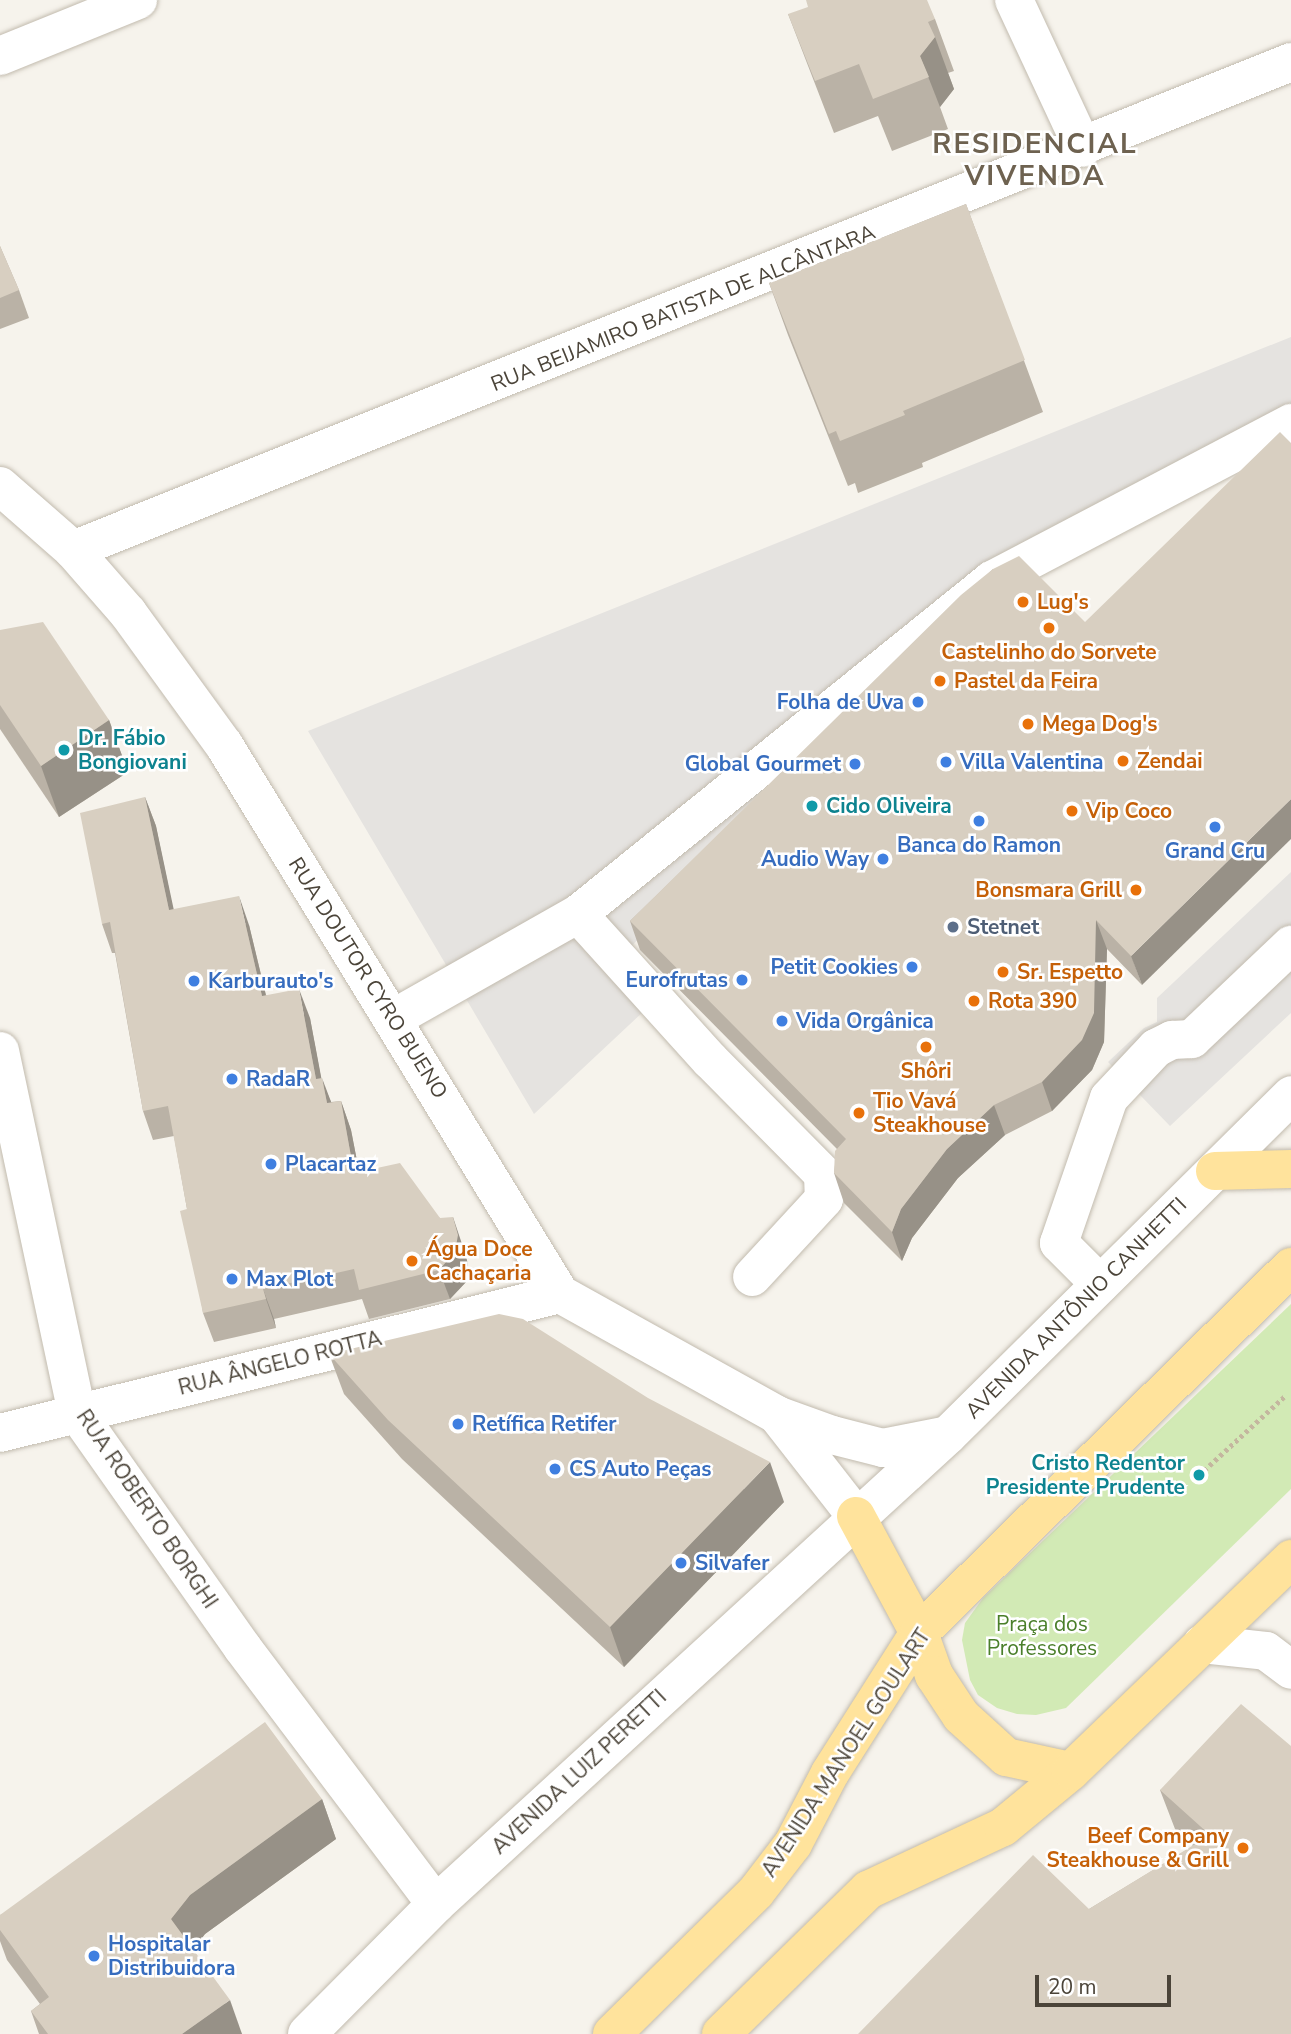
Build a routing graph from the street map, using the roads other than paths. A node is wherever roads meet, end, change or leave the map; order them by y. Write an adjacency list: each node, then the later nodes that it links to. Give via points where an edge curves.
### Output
1 (138, 0): 3 (street)
2 (1014, 0): 5 (street)
3 (0, 56)
4 (1291, 62): 5 (street, RUA BEIJAMIRO BATISTA DE ALCÂNTARA)
5 (1083, 148): 8 (street, RUA BEIJAMIRO BATISTA DE ALCÂNTARA)
6 (1291, 423): 9 (street, via 992,580)
7 (0, 486): 8 (street, RUA DOUTOR CYRO BUENO)
8 (73, 550): 11 (street, RUA DOUTOR CYRO BUENO, via 128,613 224,745)
9 (578, 914): 11 (street); 17 (street, via 710,1060 823,1174 824,1199)
10 (1291, 945): 18 (street, via 1192,1038 1156,1048 1109,1098 1059,1243)
11 (394, 1018): 19 (street, RUA DOUTOR CYRO BUENO)
12 (0, 1051): 20 (street, RUA ROBERTO BORGHI)
13 (1291, 1095): 15 (street, AVENIDA ANTÔNIO CANHETTI)
14 (1291, 1169): 15 (main road)
15 (1215, 1171): 18 (street, AVENIDA ANTÔNIO CANHETTI)
16 (1291, 1267): 26 (main road, AVENIDA MANOEL GOULART)
17 (752, 1277)
18 (1100, 1284): 23 (street, AVENIDA ANTÔNIO CANHETTI)
19 (559, 1294): 20 (street, RUA ÂNGELO ROTTA); 21 (street)
20 (77, 1413): 22 (street, RUA ÂNGELO ROTTA); 30 (street, RUA ROBERTO BORGHI, via 242,1647)
21 (777, 1415): 23 (street, via 883,1448); 24 (street)
22 (0, 1433)
23 (948, 1435): 24 (street, AVENIDA ANTÔNIO CANHETTI)
24 (856, 1516): 26 (main road); 30 (street, AVENIDA LUIZ PERETTI)
25 (1286, 1572): 27 (main road)
26 (919, 1633): 29 (main road, via 934,1675 970,1724 1006,1757); 32 (main road, AVENIDA MANOEL GOULART, via 756,1892)
27 (1202, 1644): 28 (street, via 1266,1651); 29 (main road)
28 (1291, 1670)
29 (1071, 1770): 33 (main road, via 1003,1827 868,1890)
30 (436, 1904): 31 (street, AVENIDA LUIZ PERETTI)
31 (307, 2034)
32 (612, 2034)
33 (721, 2034)

